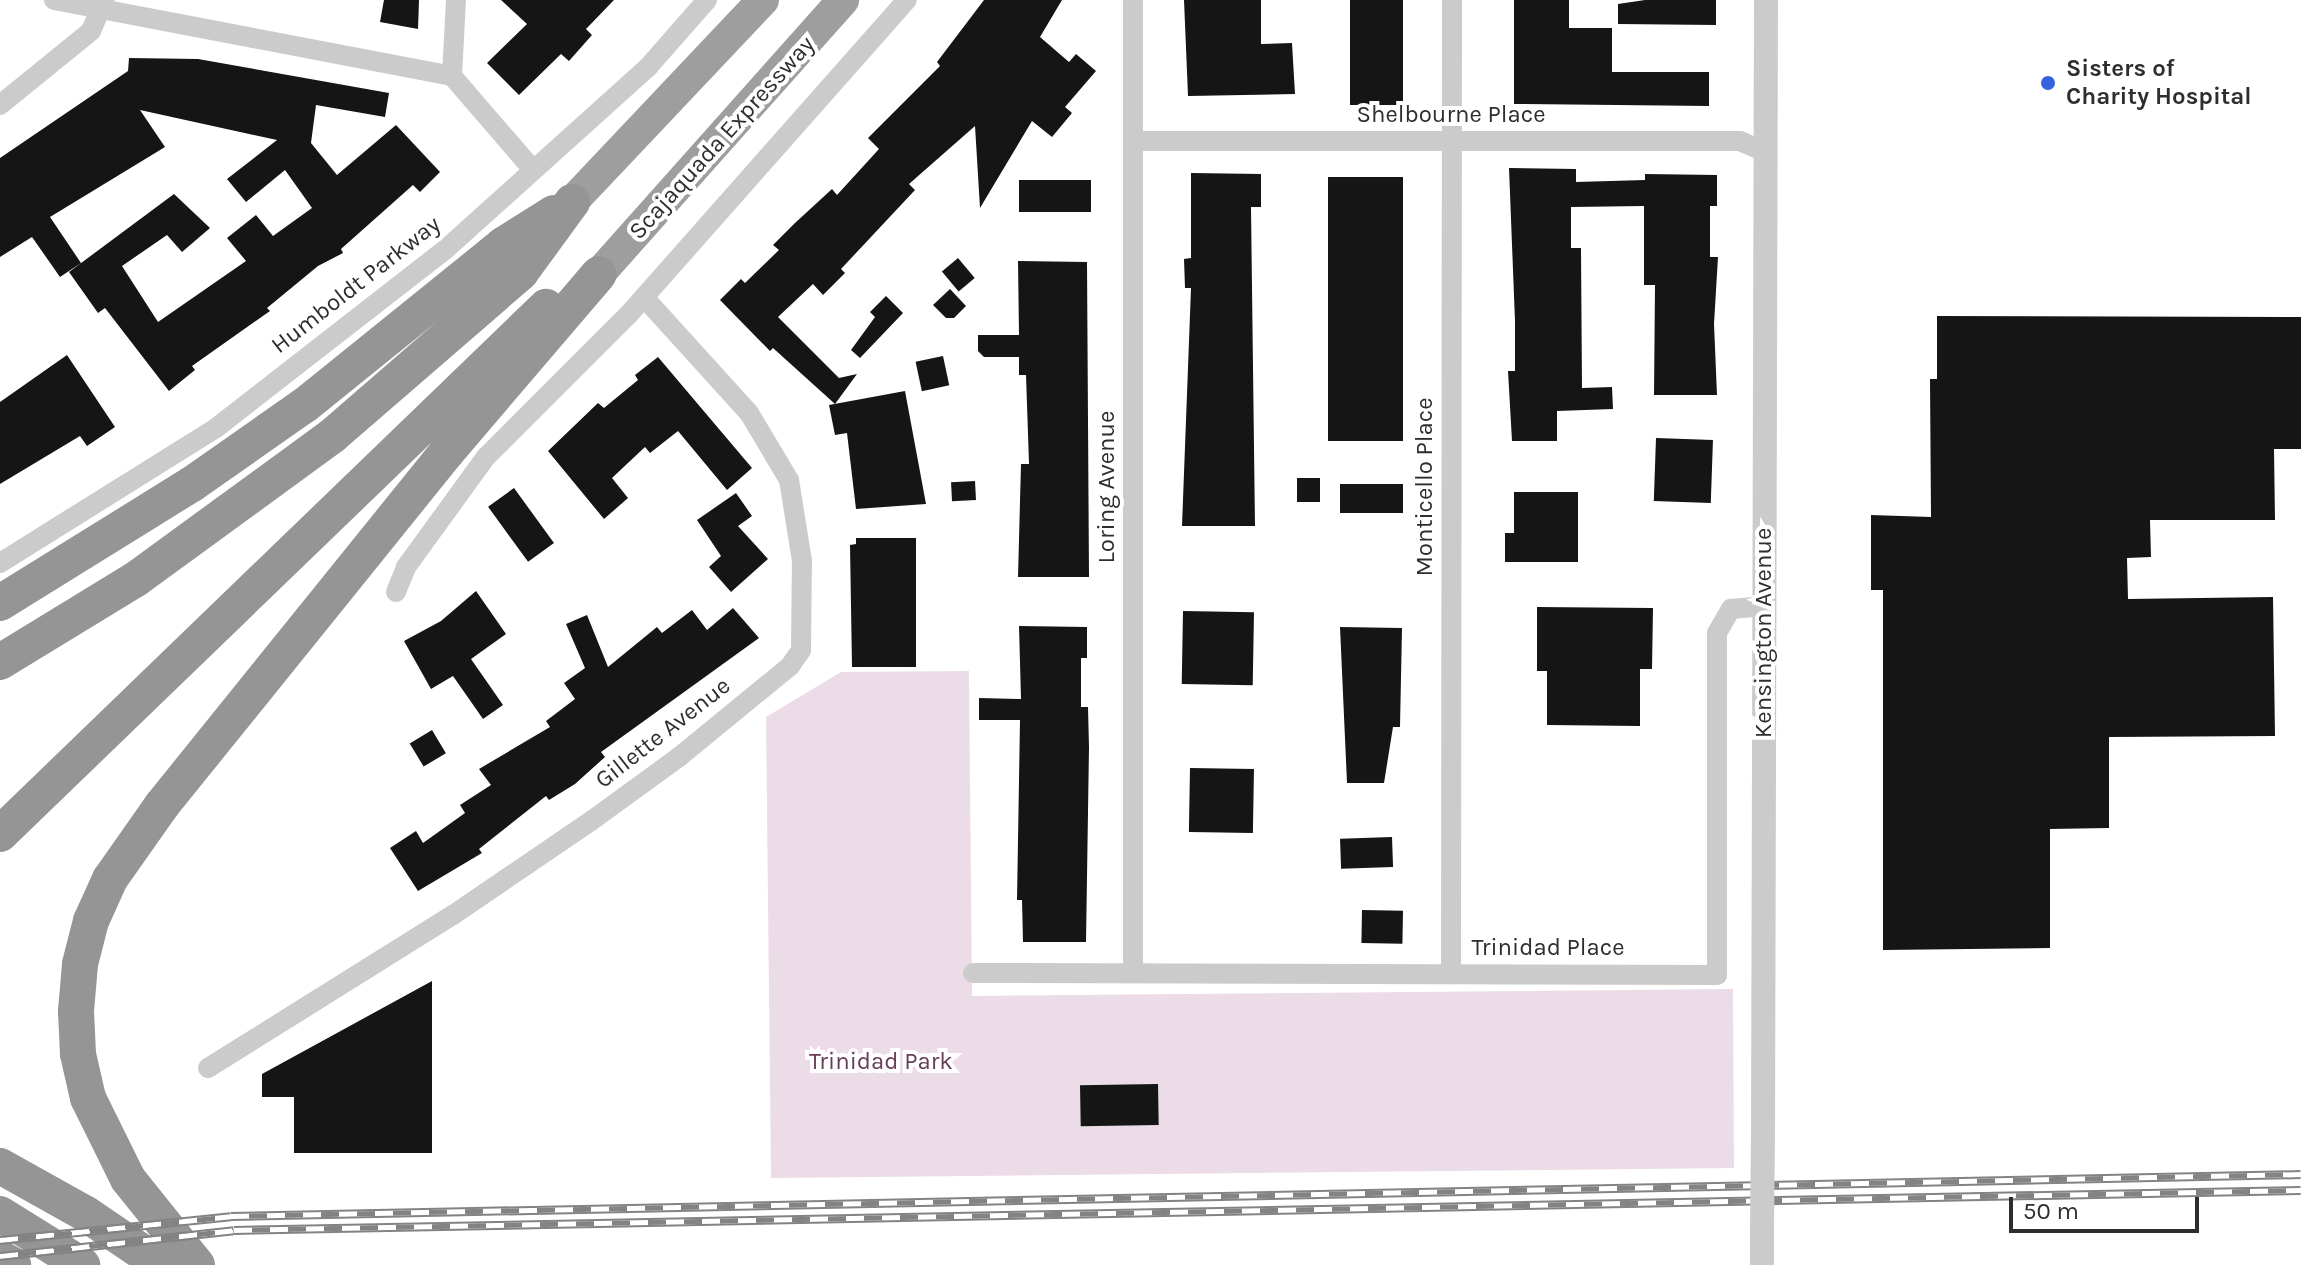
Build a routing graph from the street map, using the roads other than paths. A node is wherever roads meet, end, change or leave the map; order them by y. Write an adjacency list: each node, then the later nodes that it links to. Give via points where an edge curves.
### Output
1 (54, 0): 10 (street)
2 (456, 0): 11 (street)
3 (707, 0): 16 (street, Humboldt Parkway, via 649,66)
4 (763, 0): 17 (highway)
5 (843, 0): 18 (highway, Scajaquada Expressway)
6 (907, 0): 19 (street)
7 (1133, 0): 13 (street, Loring Avenue)
8 (1452, 0): 14 (street, Monticello Place)
9 (1766, 0): 15 (street, Kensington Avenue)
10 (103, 4): 11 (street); 12 (street, via 91,31)
11 (452, 76): 16 (street)
12 (0, 105)
13 (1133, 141): 14 (street, Shelbourne Place); 27 (street, Loring Avenue)
14 (1452, 141): 15 (street, Shelbourne Place, via 1740,141); 28 (street, Monticello Place)
15 (1765, 152): 23 (street, Kensington Avenue)
16 (533, 170): 20 (street, Humboldt Parkway, via 446,249 216,428)
17 (572, 202): 22 (highway, via 503,245 243,449); 24 (highway, via 521,272 332,436 136,579)
18 (599, 274): 25 (highway, via 560,293); 36 (highway, via 446,453 162,805 110,879 91,921 76,1011 88,1098 128,1179)
19 (644, 297): 21 (street, via 486,457 406,567); 29 (street, Gillette Avenue, via 749,413 789,480 802,561 801,650 790,666 679,757 591,821 453,915)
20 (0, 563)
21 (396, 592)
22 (0, 603)
23 (1765, 606): 28 (street, Trinidad Place, via 1731,609 1717,633 1717,975); 37 (street, Kensington Avenue, bridge)
24 (0, 662)
25 (0, 834)
26 (973, 973): 27 (street, Trinidad Place)
27 (1133, 973): 28 (street, Trinidad Place)
28 (1451, 974)
29 (208, 1068)
30 (0, 1166): 35 (highway, via 86,1214)
31 (0, 1214): 34 (highway)
32 (0, 1258): 33 (highway)
33 (13, 1265)
34 (82, 1265)
35 (161, 1265)
36 (197, 1265)
37 (1762, 1265)

